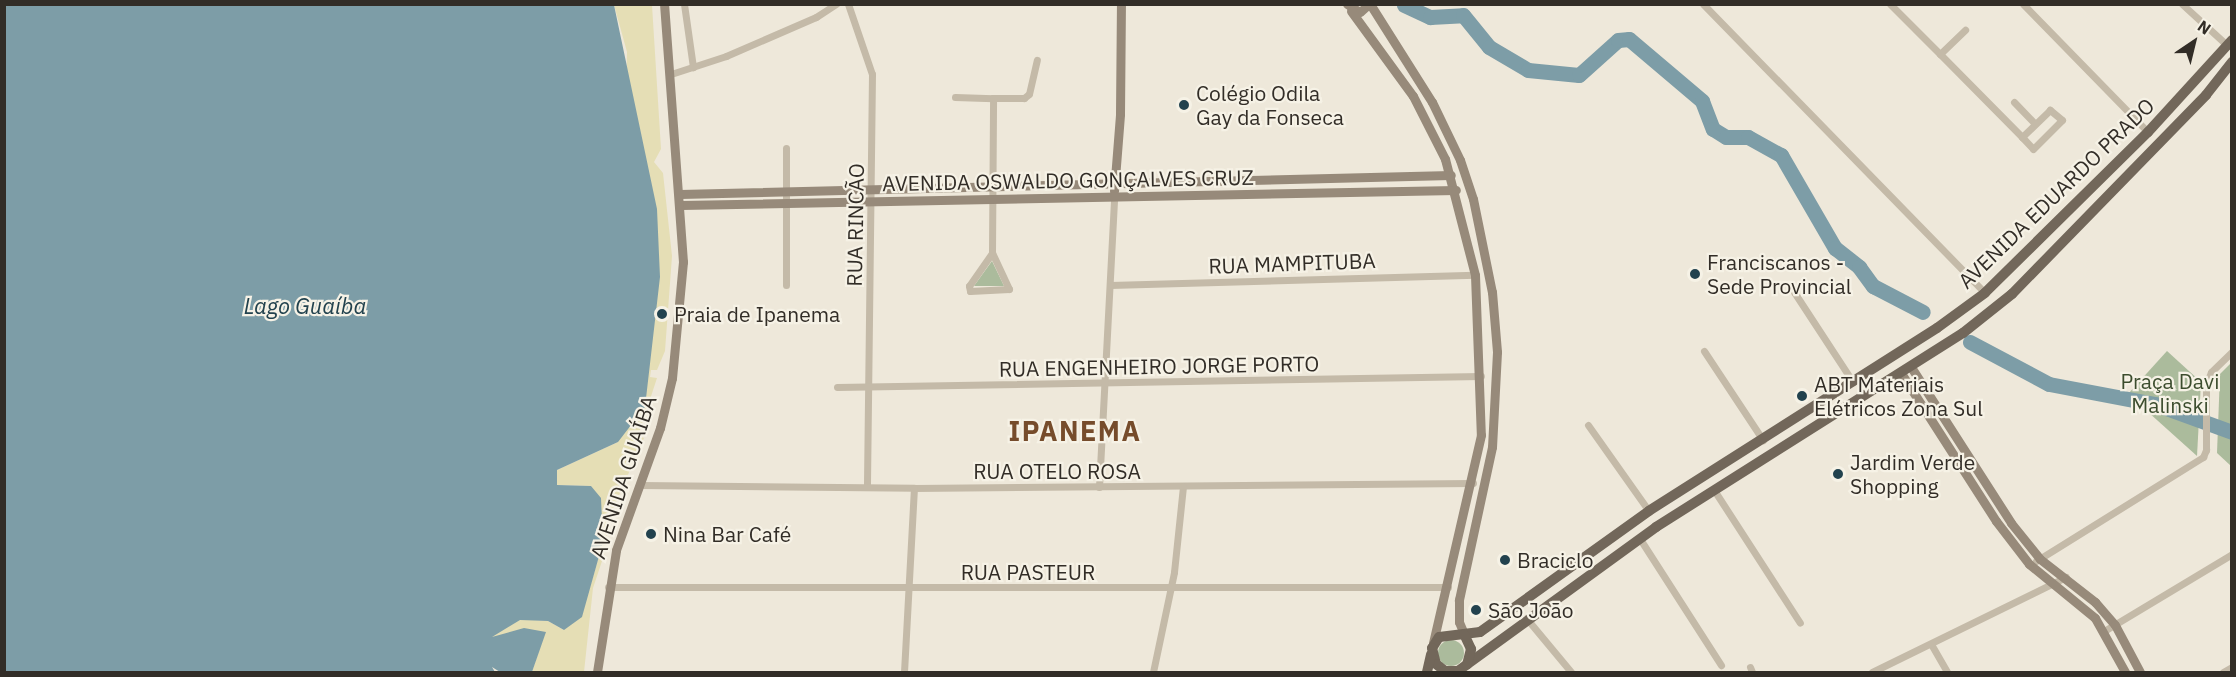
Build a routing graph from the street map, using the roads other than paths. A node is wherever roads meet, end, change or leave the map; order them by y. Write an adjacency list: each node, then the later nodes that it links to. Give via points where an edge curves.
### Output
1 (664, 4): 18 (street, AVENIDA GUAÍBA)
2 (684, 4): 17 (street)
3 (836, 4): 17 (street, via 816,17)
4 (849, 4): 35 (street, RUA RINCÃO, via 872,74)
5 (1121, 4): 29 (street, via 1120,114)
6 (1370, 4): 11 (street, via 1360,12); 84 (street, via 1432,102 1460,160 1473,199 1492,292 1497,352 1492,447 1459,600 1459,622)
7 (1703, 4): 44 (street)
8 (1890, 4): 14 (street)
9 (2023, 4): 23 (street)
10 (2182, 4): 13 (street)
11 (1347, 7): 26 (street, via 1413,96)
12 (1965, 30): 14 (street)
13 (2230, 43): 23 (main road, AVENIDA EDUARDO PRADO)
14 (1940, 54): 24 (street)
15 (1037, 60): 20 (street, via 1033,87 1024,98)
16 (2232, 62): 48 (main road, AVENIDA EDUARDO PRADO, via 2206,95 2012,294)
17 (693, 67): 18 (street)
18 (671, 74): 32 (street, AVENIDA GUAÍBA)
19 (955, 97): 20 (street)
20 (993, 98): 33 (street)
21 (2014, 102): 22 (street)
22 (2035, 124): 24 (street); 24 (street, via 2050,110 2062,120 2036,148)
23 (2148, 132): 44 (main road, AVENIDA EDUARDO PRADO)
24 (2022, 137)
25 (786, 148): 37 (street)
26 (1451, 175): 27 (street, AVENIDA OSWALDO GONÇALVES CRUZ); 30 (street)
27 (1332, 179): 28 (street, AVENIDA OSWALDO GONÇALVES CRUZ); 31 (street)
28 (1228, 182): 29 (street, AVENIDA OSWALDO GONÇALVES CRUZ); 34 (street)
29 (1114, 186): 33 (street, AVENIDA OSWALDO GONÇALVES CRUZ); 36 (street)
30 (1456, 190): 31 (street, AVENIDA OSWALDO GONÇALVES CRUZ); 40 (street)
31 (1333, 191): 34 (street, AVENIDA OSWALDO GONÇALVES CRUZ)
32 (681, 194): 37 (street, AVENIDA OSWALDO GONÇALVES CRUZ); 38 (street, AVENIDA GUAÍBA)
33 (994, 194): 35 (street, AVENIDA OSWALDO GONÇALVES CRUZ); 36 (street, AVENIDA OSWALDO GONÇALVES CRUZ); 39 (street)
34 (1229, 194): 36 (street, AVENIDA OSWALDO GONÇALVES CRUZ)
35 (873, 197): 37 (street, AVENIDA OSWALDO GONÇALVES CRUZ); 53 (street, RUA RINCÃO)
36 (1113, 197): 42 (street)
37 (788, 199): 38 (street, AVENIDA OSWALDO GONÇALVES CRUZ); 41 (street)
38 (681, 205): 63 (street, AVENIDA GUAÍBA, via 683,262 672,378)
39 (992, 253): 39 (street, via 969,286 970,291 1009,290)
40 (1475, 275): 42 (street, RUA MAMPITUBA); 49 (street)
41 (786, 285)
42 (1110, 285): 51 (street)
43 (1794, 292): 50 (street)
44 (1985, 292): 47 (main road, AVENIDA EDUARDO PRADO)
45 (1704, 351): 57 (street)
46 (2232, 352): 72 (street, via 2211,372 2206,384 2203,457)
47 (1881, 363): 48 (main road, via 1898,362); 50 (main road, AVENIDA EDUARDO PRADO)
48 (1906, 370): 54 (street); 56 (street); 61 (main road, AVENIDA EDUARDO PRADO)
49 (1481, 376): 51 (street, RUA ENGENHEIRO JORGE PORTO); 62 (street, via 1481,435)
50 (1853, 382): 57 (main road, AVENIDA EDUARDO PRADO)
51 (1105, 384): 53 (street, RUA ENGENHEIRO JORGE PORTO); 66 (street)
52 (837, 387): 53 (street, RUA ENGENHEIRO JORGE PORTO)
53 (868, 388): 65 (street, RUA RINCÃO)
54 (1947, 423): 56 (street); 58 (street)
55 (1588, 425): 69 (street)
56 (1938, 429): 59 (street)
57 (1764, 440): 60 (main road, AVENIDA EDUARDO PRADO)
58 (1958, 441): 59 (street); 72 (street, via 2011,523)
59 (1948, 446): 73 (street)
60 (1743, 453): 61 (main road, via 1735,464); 69 (main road, AVENIDA EDUARDO PRADO)
61 (1737, 475): 68 (main road, AVENIDA EDUARDO PRADO)
62 (1473, 483): 64 (street, RUA OTELO ROSA); 77 (street)
63 (640, 485): 65 (street, RUA OTELO ROSA); 76 (street, AVENIDA GUAÍBA, via 616,550)
64 (1183, 486): 66 (street, RUA OTELO ROSA); 78 (street)
65 (867, 487): 67 (street, RUA OTELO ROSA)
66 (1099, 487): 67 (street, RUA OTELO ROSA)
67 (914, 488): 79 (street)
68 (1714, 490): 70 (main road, AVENIDA EDUARDO PRADO); 81 (street)
69 (1649, 511): 84 (main road, AVENIDA EDUARDO PRADO, via 1480,632)
70 (1640, 539): 80 (main road, AVENIDA EDUARDO PRADO); 87 (street)
71 (2232, 554): 82 (street)
72 (2040, 559): 73 (street); 74 (street)
73 (2029, 564): 75 (street)
74 (2066, 577): 75 (street); 82 (street)
75 (2053, 584): 83 (street, via 2084,607); 85 (street)
76 (608, 587): 79 (street, RUA PASTEUR); 90 (street, AVENIDA GUAÍBA)
77 (1448, 587): 78 (street, RUA PASTEUR); 86 (street)
78 (1171, 588): 79 (street, RUA PASTEUR); 92 (street)
79 (911, 589): 91 (street)
80 (1527, 619): 89 (main road, AVENIDA EDUARDO PRADO); 94 (street)
81 (1800, 623)
82 (2115, 625): 83 (street); 98 (street)
83 (2104, 631): 97 (street)
84 (1464, 634): 86 (main road, AVENIDA EDUARDO PRADO, via 1444,634); 89 (main road, via 1471,649)
85 (1931, 644): 95 (street); 96 (street)
86 (1432, 648): 89 (main road, via 1433,659 1445,671); 93 (main road)
87 (1721, 664)
88 (2232, 667): 99 (street)
89 (1464, 669)
90 (597, 672)
91 (904, 672)
92 (1153, 672)
93 (1427, 672)
94 (1571, 672)
95 (1872, 672)
96 (1947, 672)
97 (2125, 672)
98 (2140, 672)
99 (2223, 672)

